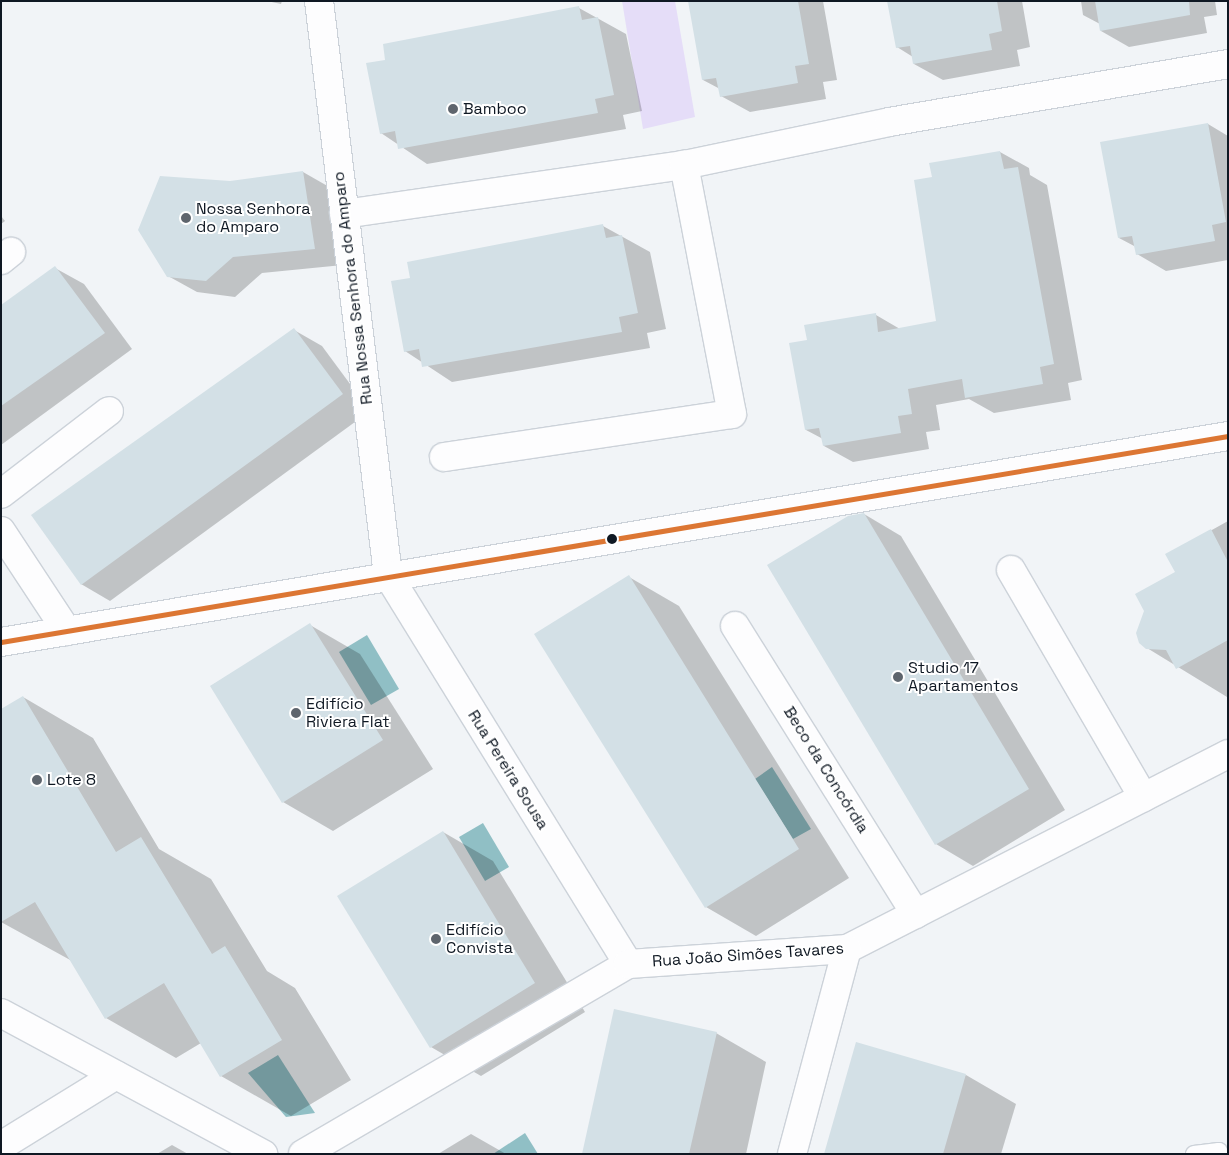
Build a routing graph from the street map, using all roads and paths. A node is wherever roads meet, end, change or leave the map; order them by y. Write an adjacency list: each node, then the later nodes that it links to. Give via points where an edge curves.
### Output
1 (318, 1): 4 (street, Rua Nossa Senhora do Amparo)
2 (1228, 64): 3 (street, via 888,122)
3 (684, 165): 4 (street); 7 (street, via 732,414)
4 (344, 214): 11 (street, Rua Nossa Senhora do Amparo)
5 (109, 411): 8 (street)
6 (1228, 436): 11 (street)
7 (444, 457)
8 (1, 494)
9 (1, 531): 13 (street)
10 (1011, 570): 16 (street)
11 (388, 575): 13 (street); 19 (street, Rua Pereira Sousa)
12 (735, 626): 17 (street, Beco da Concórdia)
13 (67, 631): 14 (street)
14 (1, 642)
15 (1228, 754): 16 (street, Rua João Simões Tavares)
16 (1143, 797): 17 (street, Rua João Simões Tavares)
17 (916, 914): 18 (street, Rua João Simões Tavares)
18 (847, 949): 19 (street, Rua João Simões Tavares); 25 (street)
19 (628, 964): 24 (street, Rua João Simões Tavares)
20 (1, 1012): 21 (street)
21 (116, 1076): 22 (street); 23 (street)
22 (1, 1146)
23 (263, 1154)
24 (303, 1154)
25 (792, 1154)
26 (1194, 1154): 27 (lane, via 1219,1150)
27 (1219, 1154)

